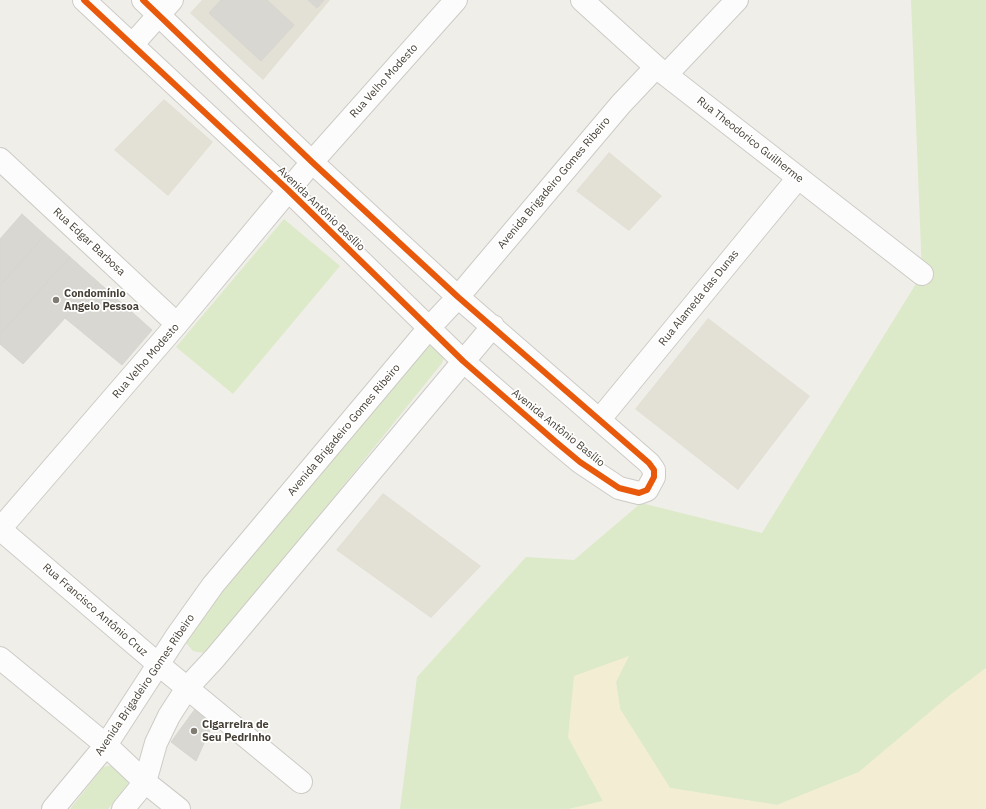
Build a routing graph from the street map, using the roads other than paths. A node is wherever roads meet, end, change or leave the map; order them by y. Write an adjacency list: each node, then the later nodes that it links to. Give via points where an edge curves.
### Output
1 (84, 0): 7 (street, Avenida Antônio Basílio)
2 (144, 0): 6 (street, Avenida Antônio Basílio)
3 (456, 0): 10 (street, Rua Velho Modesto)
4 (582, 0): 8 (street, Rua Theodorico Guilherme)
5 (737, 0): 8 (street, Avenida Brigadeiro Gomes Ribeiro)
6 (166, 7): 7 (street); 10 (street, Avenida Antônio Basílio)
7 (132, 45): 12 (street, Avenida Antônio Basílio)
8 (661, 71): 11 (street, Rua Theodorico Guilherme); 14 (street, Avenida Brigadeiro Gomes Ribeiro, via 621,104)
9 (0, 159): 15 (street, Rua Edgar Barbosa)
10 (312, 162): 12 (street, Rua Velho Modesto); 14 (street, Avenida Antônio Basílio)
11 (798, 178): 13 (street, Rua Theodorico Guilherme); 19 (street, Rua Alameda das Dunas)
12 (288, 190): 15 (street, Rua Velho Modesto); 17 (street, Avenida Antônio Basílio)
13 (922, 274)
14 (458, 297): 16 (street, Avenida Antônio Basílio); 17 (street, Avenida Brigadeiro Gomes Ribeiro)
15 (177, 324): 20 (street, Rua Velho Modesto)
16 (493, 326): 18 (street); 19 (street, Avenida Antônio Basílio)
17 (429, 328): 18 (street, Avenida Antônio Basílio); 22 (street, Avenida Brigadeiro Gomes Ribeiro, via 213,585)
18 (463, 361): 19 (street, Avenida Antônio Basílio, via 580,462 619,488 639,493 647,490 654,477 654,470); 23 (street)
19 (600, 419)
20 (0, 529): 22 (street, Rua Francisco Antônio Cruz)
21 (0, 658): 24 (street)
22 (158, 664): 23 (street, Rua Francisco Antônio Cruz); 24 (street, Avenida Brigadeiro Gomes Ribeiro)
23 (187, 688): 25 (street, via 156,743); 26 (street, Rua Francisco Antônio Cruz)
24 (106, 745): 25 (street); 27 (street, Avenida Brigadeiro Gomes Ribeiro)
25 (146, 782): 28 (street); 29 (street)
26 (301, 782)
27 (53, 809)
28 (123, 809)
29 (179, 809)

